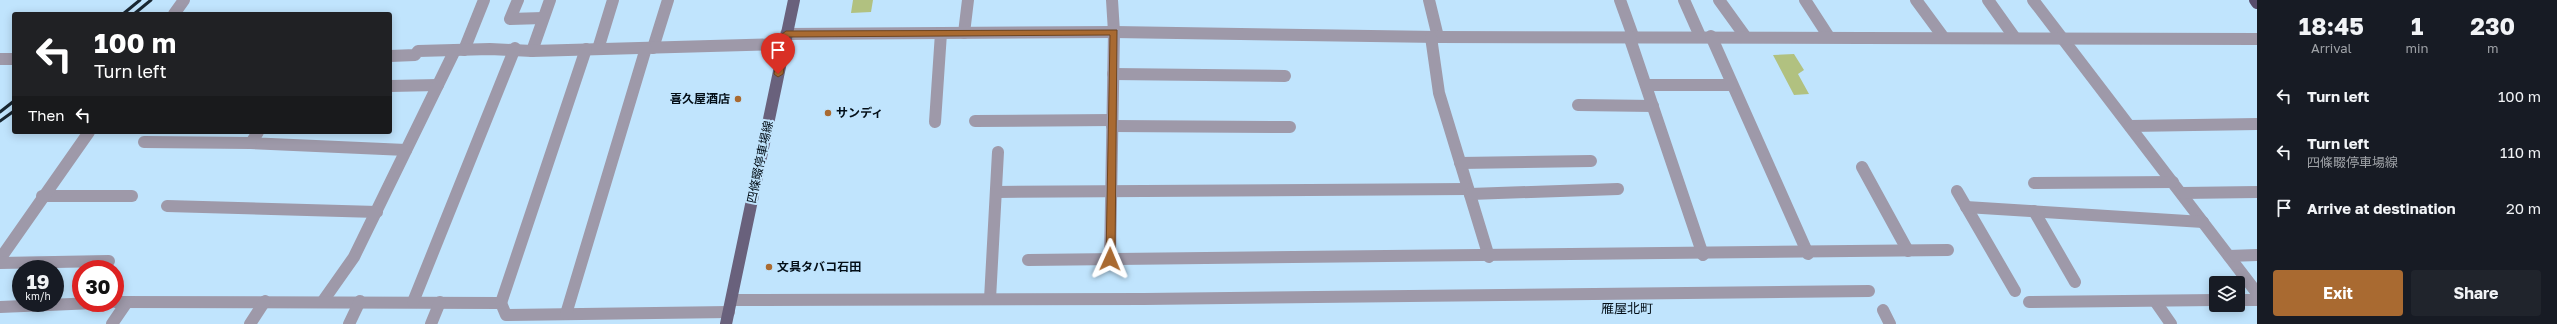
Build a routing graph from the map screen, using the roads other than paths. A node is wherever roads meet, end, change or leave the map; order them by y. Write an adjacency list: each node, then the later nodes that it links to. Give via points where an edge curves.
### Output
1 (184, 0): 20 (street)
2 (484, 0): 39 (street)
3 (518, 0): 21 (street, via 510,19)
4 (550, 0): 21 (street)
5 (613, 0): 38 (street)
6 (668, 0): 36 (street)
7 (794, 0): 33 (main road, 四條畷停車場線)
8 (968, 0): 24 (street)
9 (1112, 0): 22 (street)
10 (1429, 0): 28 (street)
11 (1620, 0): 25 (street)
12 (1684, 0): 26 (street)
13 (1719, 0): 27 (street)
14 (1805, 0): 29 (street)
15 (1916, 0): 30 (street)
16 (1988, 0): 31 (street)
17 (2033, 0): 32 (street)
18 (2255, 0): 19 (highway)
19 (2257, 3)
20 (175, 12)
21 (543, 18): 40 (street)
22 (1114, 32): 24 (street); 28 (street); 44 (street)
23 (941, 33): 24 (street); 33 (street); 53 (street)
24 (964, 33)
25 (1631, 36): 26 (street); 28 (street); 48 (street)
26 (1705, 36): 27 (street); 46 (street)
27 (1745, 36): 29 (street)
28 (1434, 37): 65 (street, via 1439,93)
29 (1829, 37): 30 (street)
30 (1944, 38): 31 (street)
31 (2014, 38): 32 (street)
32 (2063, 38): 34 (street); 56 (street)
33 (785, 39): 36 (street); 116 (main road, 四條畷停車場線)
34 (2257, 39)
35 (515, 48): 39 (street); 40 (street); 108 (street)
36 (650, 48): 38 (street); 117 (street)
37 (586, 49): 38 (street); 40 (street); 111 (street)
38 (598, 49)
39 (459, 50): 41 (street, via 418,51 415,55); 47 (street)
40 (532, 51)
41 (392, 56)
42 (0, 59): 43 (street)
43 (12, 59)
44 (1113, 74): 45 (street); 54 (street)
45 (1285, 76)
46 (1732, 84): 48 (street); 85 (street)
47 (438, 85): 49 (street); 62 (street)
48 (1646, 85): 51 (street)
49 (392, 86)
50 (1578, 105): 51 (street)
51 (1653, 106): 86 (street)
52 (975, 121): 54 (street)
53 (935, 122)
54 (1112, 123): 57 (street); 73 (street)
55 (2257, 124): 56 (street)
56 (2130, 126): 67 (street)
57 (1290, 127)
58 (88, 134): 76 (street)
59 (257, 134): 61 (street)
60 (144, 142): 61 (street)
61 (251, 143): 62 (street)
62 (406, 150): 81 (street)
63 (998, 152): 72 (street)
64 (1591, 161): 65 (street)
65 (1460, 163): 70 (street)
66 (1862, 167): 84 (street)
67 (2173, 182): 68 (street); 75 (street)
68 (2034, 183)
69 (1618, 189): 70 (street)
70 (1469, 191): 73 (street); 89 (street)
71 (1957, 191): 79 (street)
72 (996, 192): 73 (street); 99 (street)
73 (1111, 192): 91 (street)
74 (2257, 192): 75 (street)
75 (2182, 194): 82 (street)
76 (42, 196): 77 (street); 90 (street)
77 (132, 196)
78 (167, 206): 81 (street)
79 (1966, 206): 80 (street); 96 (street)
80 (2034, 211): 82 (street); 95 (street)
81 (377, 212): 104 (street, via 354,257)
82 (2203, 222): 88 (street)
83 (1948, 250): 84 (street)
84 (1908, 252): 85 (street)
85 (1808, 254): 86 (street)
86 (1703, 255): 89 (street)
87 (2257, 255): 88 (street)
88 (2229, 256): 98 (street)
89 (1489, 257): 91 (street)
90 (0, 259)
91 (1110, 259): 92 (street)
92 (1028, 260)
93 (72, 261): 94 (street)
94 (0, 263)
95 (2075, 282)
96 (2015, 290)
97 (1868, 291): 99 (street)
98 (2257, 293)
99 (990, 299): 116 (street)
100 (2209, 300): 106 (street)
101 (2245, 300): 102 (street)
102 (2257, 300)
103 (264, 301): 104 (street); 107 (street); 119 (street)
104 (323, 301): 105 (street)
105 (360, 301): 108 (street); 120 (street)
106 (2155, 301): 110 (street); 123 (street)
107 (124, 302)
108 (413, 302): 109 (street)
109 (440, 302): 111 (street); 121 (street)
110 (2030, 302)
111 (501, 303): 117 (street, via 506,315)
112 (72, 304): 113 (street)
113 (0, 307)
114 (1883, 310): 122 (street)
115 (117, 312): 118 (street)
116 (729, 312): 117 (street)
117 (566, 314)
118 (112, 324)
119 (250, 324)
120 (349, 324)
121 (431, 324)
122 (1890, 324)
123 (2171, 324)

